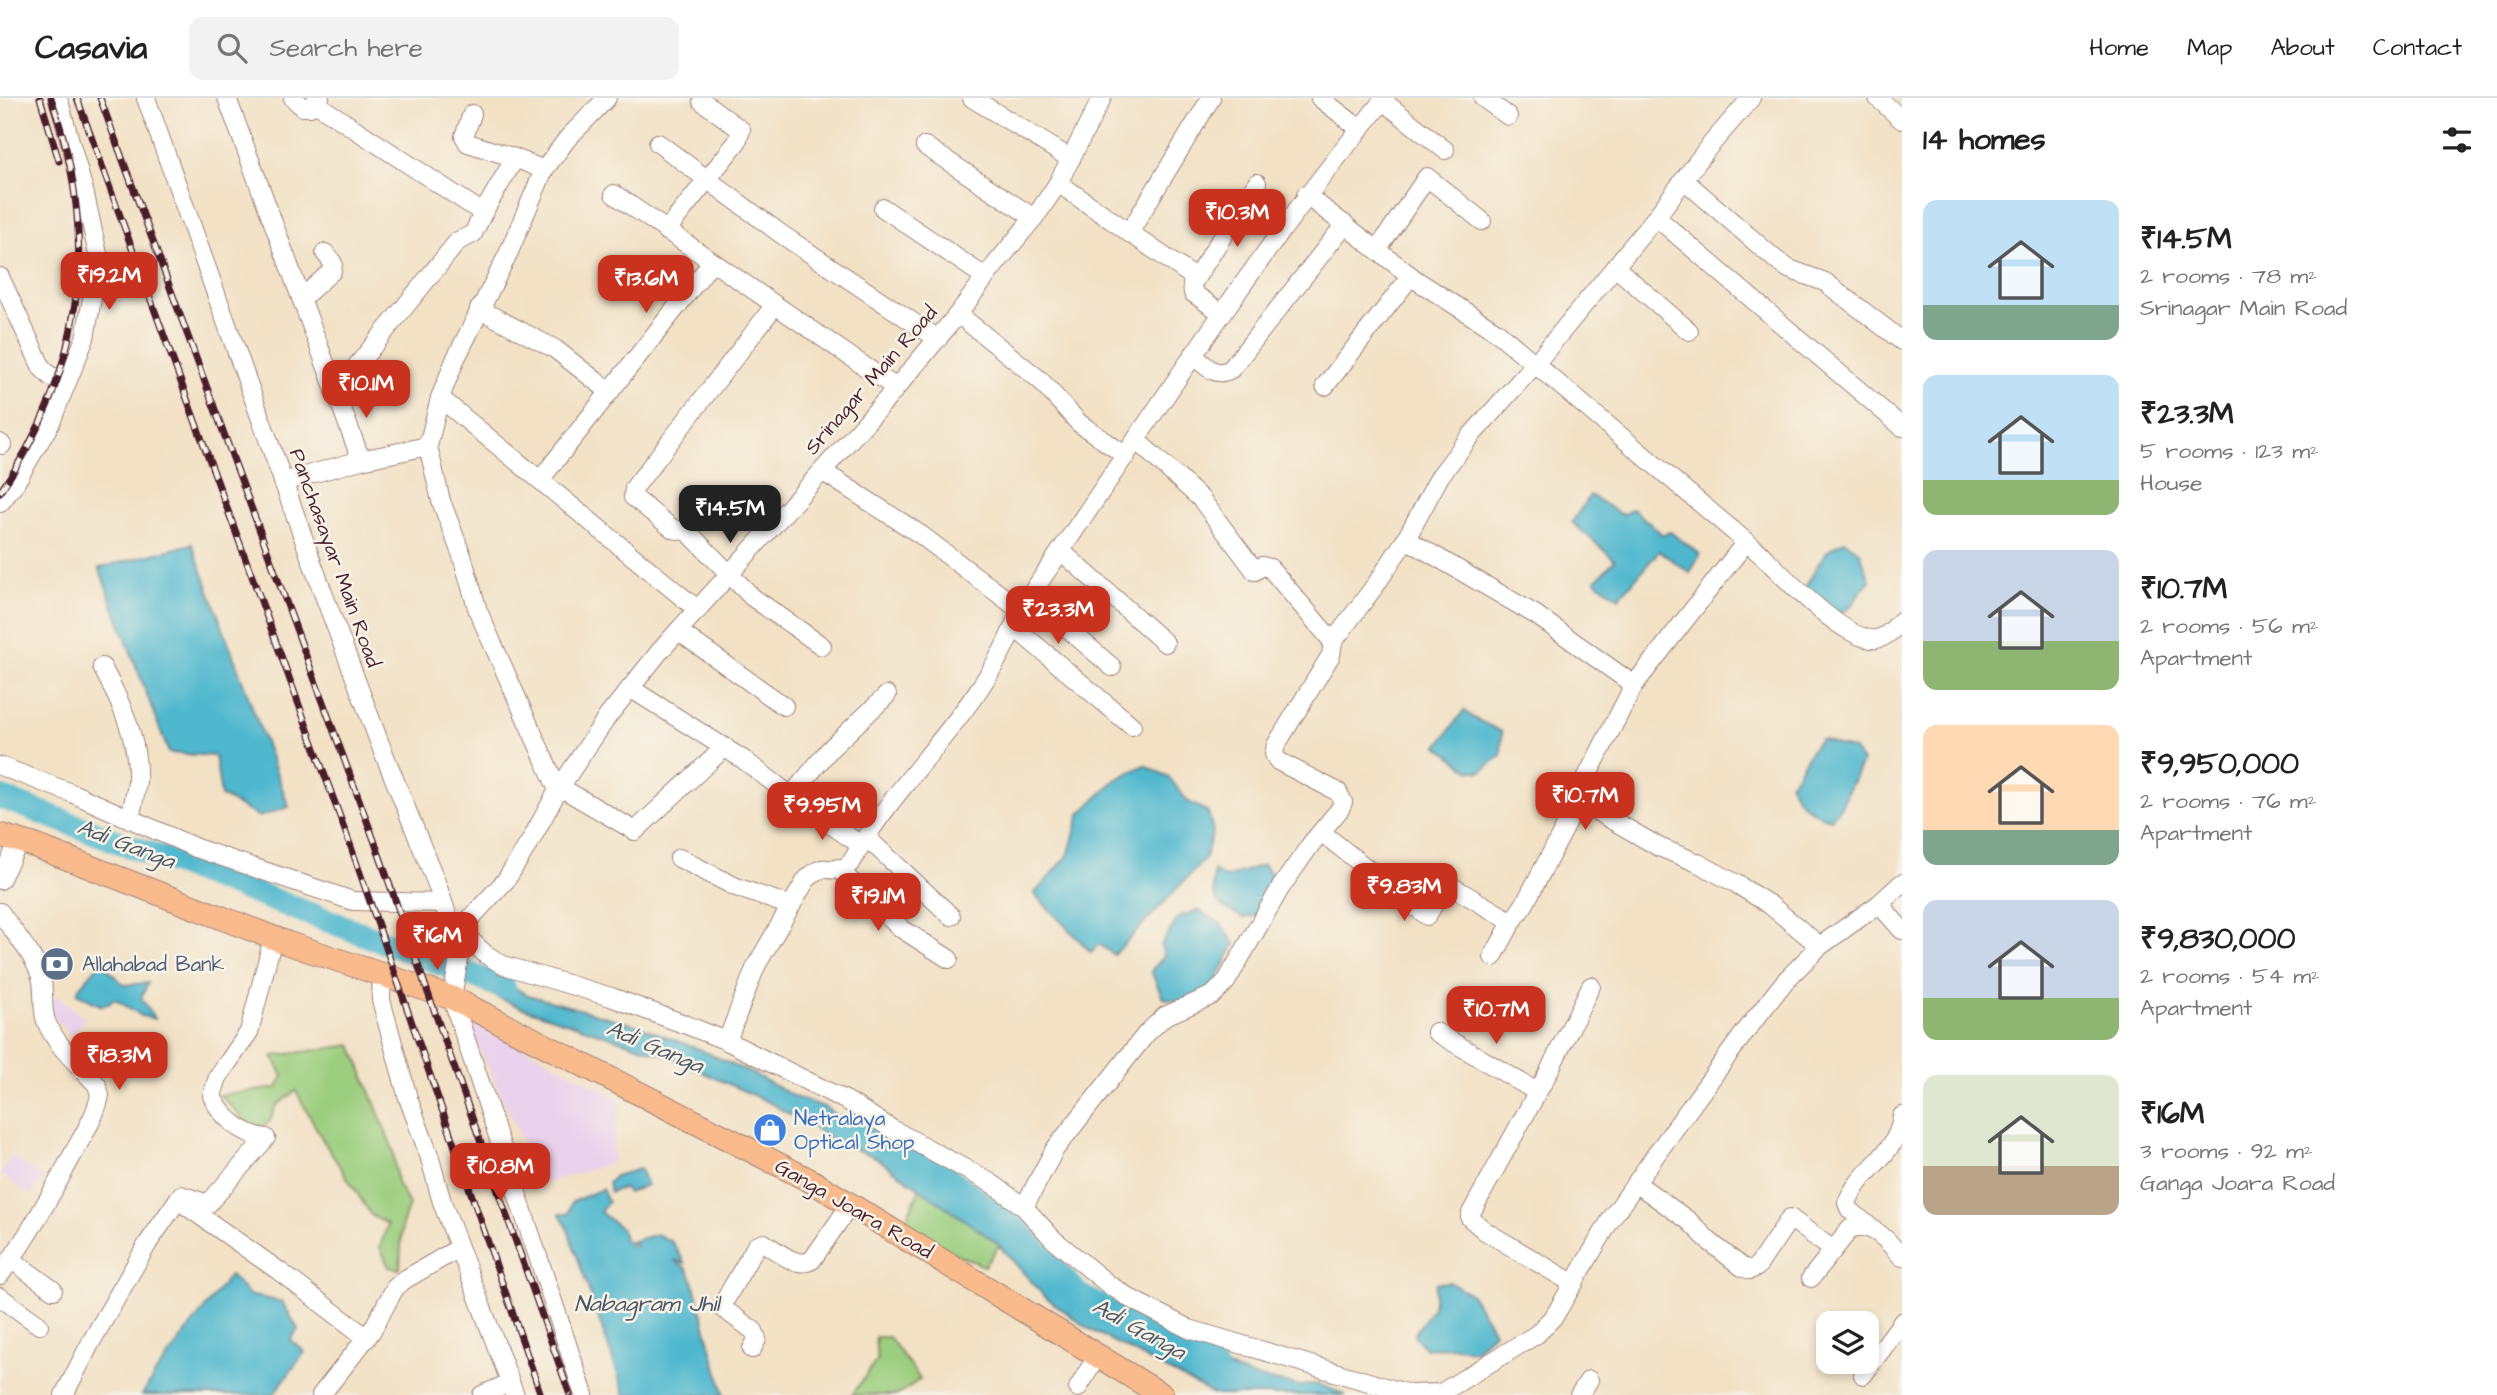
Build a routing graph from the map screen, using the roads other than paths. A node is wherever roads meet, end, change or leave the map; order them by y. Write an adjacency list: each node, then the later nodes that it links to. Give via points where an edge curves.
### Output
1 (58, 98): 58 (street, via 99,259 85,338)
2 (146, 98): 70 (street, Panchasayar Main Road)
3 (227, 98): 48 (street)
4 (293, 98): 14 (street, via 303,107)
5 (607, 98): 25 (street)
6 (972, 98): 24 (street)
7 (1212, 98): 39 (street)
8 (1320, 98): 19 (street)
9 (1483, 98): 17 (street)
10 (1751, 98): 26 (street)
11 (1878, 98): 18 (street)
12 (1384, 99): 19 (street); 22 (street)
13 (1097, 100): 24 (street, Srinagar Main Road)
14 (318, 101): 33 (street)
15 (702, 101): 27 (street, via 741,130)
16 (472, 114): 23 (street, via 464,136 468,142)
17 (1508, 116)
18 (1902, 120)
19 (1360, 129): 31 (street)
20 (658, 143): 27 (street)
21 (925, 146): 35 (street)
22 (1445, 150)
23 (514, 158): 25 (street); 33 (street)
24 (1071, 159): 28 (street, Srinagar Main Road)
25 (544, 170): 50 (street)
26 (1684, 180): 34 (street); 55 (street, via 1789,270 1825,282)
27 (707, 181): 38 (street); 54 (street)
28 (1058, 183): 35 (street, Srinagar Main Road); 39 (street)
29 (1257, 183): 47 (street)
30 (614, 194): 38 (street)
31 (1306, 195): 37 (street); 52 (street)
32 (883, 208): 46 (street)
33 (483, 213): 62 (street, via 473,234 458,242)
34 (1656, 217): 43 (street); 64 (street)
35 (1034, 218): 46 (street, Srinagar Main Road)
36 (1482, 220): 40 (street, via 1427,177)
37 (1345, 224): 40 (street); 56 (street, via 1231,369 1216,373)
38 (666, 231): 42 (street)
39 (1129, 233): 47 (street)
40 (1378, 249): 44 (street)
41 (326, 254): 48 (street, via 333,263 332,271)
42 (712, 262): 49 (street); 61 (street)
43 (1615, 267): 53 (street); 57 (street)
44 (1411, 276): 57 (street, via 1497,332); 59 (street)
45 (0, 277): 58 (street, via 42,368 51,377)
46 (985, 277): 51 (street, Srinagar Main Road)
47 (1195, 278): 52 (street, via 1193,293)
48 (302, 298): 62 (street)
49 (775, 305): 60 (street); 75 (street, via 634,488 633,497 673,529 688,531)
50 (479, 309): 61 (street, via 555,349); 63 (street)
51 (958, 314): 54 (street, Srinagar Main Road); 66 (street, via 1040,380 1079,423)
52 (1223, 314): 56 (street)
53 (1689, 331)
54 (938, 338): 60 (street, Srinagar Main Road)
55 (1902, 341)
56 (1193, 355): 66 (street)
57 (1535, 364): 72 (street, via 1440,476); 73 (street)
58 (69, 377): 71 (street, via 50,425)
59 (1325, 386)
60 (896, 388): 68 (street, Srinagar Main Road)
61 (610, 392): 69 (street)
62 (335, 393): 67 (street)
63 (440, 398): 65 (street); 69 (street)
64 (1902, 426)
65 (428, 446): 67 (street); 92 (street, via 441,501 478,611)
66 (1131, 448): 74 (street); 80 (street, via 1201,499 1255,571 1262,566 1270,568)
67 (361, 460): 70 (street)
68 (822, 471): 75 (street, Srinagar Main Road); 77 (street, via 921,535)
69 (540, 480): 76 (street)
70 (283, 482): 103 (street, Panchasayar Main Road)
71 (0, 503)
72 (1406, 539): 80 (street); 85 (street, via 1536,615)
73 (1746, 542): 78 (street, via 1832,620 1864,637 1886,635); 85 (street)
74 (1060, 551): 77 (street); 81 (street)
75 (730, 573): 76 (street, Srinagar Main Road); 82 (street, via 752,597)
76 (698, 610): 79 (street, Srinagar Main Road)
77 (1021, 611): 84 (street); 89 (street); 98 (street, via 993,670)
78 (1902, 620)
79 (678, 631): 86 (street, Srinagar Main Road); 88 (street)
80 (1333, 642): 96 (street, via 1331,655 1274,754 1278,761 1338,792 1343,802)
81 (1165, 643)
82 (822, 646)
83 (103, 667): 95 (street, via 127,714 134,747 137,780)
84 (1112, 667)
85 (1634, 685): 94 (street, via 1580,790)
86 (630, 688): 90 (street); 92 (street, Srinagar Main Road)
87 (887, 695): 93 (street, via 830,749)
88 (784, 706)
89 (1132, 726)
90 (725, 747): 92 (street, via 635,831); 93 (street)
91 (0, 766): 95 (street)
92 (559, 788): 111 (street, Srinagar Main Road, via 506,880 469,920)
93 (791, 796): 98 (street)
94 (1579, 801): 108 (street); 112 (street, via 1735,883)
95 (130, 819): 103 (street, via 196,848 353,901)
96 (1321, 832): 108 (street, via 1427,916 1446,883); 125 (street, via 1281,887 1226,982 1213,995 1164,1016 1146,1034 1055,1149)
97 (9, 839): 101 (street); 110 (main road, Ganga Joara Road)
98 (863, 841): 100 (street, via 851,863); 107 (street)
99 (679, 858): 105 (street, via 736,887)
100 (838, 868): 105 (street, via 816,871); 114 (street, via 902,929)
101 (0, 880)
102 (1902, 883): 104 (street)
103 (443, 903): 111 (street, Panchasayar Main Road)
104 (1879, 904): 109 (street); 112 (street)
105 (790, 906): 119 (street, via 757,967)
106 (0, 912): 130 (street, via 42,979 46,1022 100,1095 94,1115)
107 (951, 916)
108 (1512, 922): 113 (street)
109 (1902, 930)
110 (273, 938): 115 (main road, Ganga Joara Road); 123 (street, via 249,1032 218,1077 212,1096 231,1122 244,1132 266,1138 208,1204 181,1195)
111 (459, 940): 117 (street); 119 (street, via 503,965 611,997)
112 (1820, 946): 122 (street, via 1745,1032)
113 (1493, 957)
114 (949, 959)
115 (382, 975): 117 (main road, Ganga Joara Road); 127 (street, via 382,1000 408,1098)
116 (1591, 986): 120 (street)
117 (452, 998): 124 (main road, Ganga Joara Road); 149 (street)
118 (1436, 1032): 120 (street)
119 (727, 1041): 125 (street, via 849,1102 991,1183)
120 (1538, 1093): 133 (street, via 1470,1219)
121 (1902, 1116): 126 (street, via 1897,1138 1847,1203)
122 (1636, 1183): 128 (street, via 1689,1221 1742,1268 1758,1267 1790,1218); 133 (street)
123 (178, 1200): 138 (street); 146 (street, via 148,1243)
124 (850, 1205): 139 (street, via 808,1263 798,1264 764,1243 756,1246 721,1307 754,1331 757,1339); 140 (main road, Ganga Joara Road)
125 (1024, 1207): 145 (street, via 1053,1239 1108,1284 1189,1329 1381,1387 1409,1394)
126 (1871, 1228): 128 (street, via 1860,1225 1850,1229); 129 (street)
127 (459, 1248): 138 (street, via 395,1288); 143 (street)
128 (1833, 1250): 132 (street)
129 (1902, 1257)
130 (12, 1259): 131 (street); 134 (street)
131 (0, 1275)
132 (1811, 1278)
133 (1574, 1284): 145 (street, via 1555,1315 1536,1334)
134 (53, 1290)
135 (0, 1297): 137 (street)
136 (1902, 1322): 141 (street)
137 (39, 1325)
138 (367, 1338): 147 (street)
139 (752, 1349)
140 (1097, 1356): 142 (street); 144 (main road, Ganga Joara Road)
141 (1863, 1375)
142 (1079, 1388)
143 (512, 1389): 148 (street)
144 (1152, 1393)
145 (1440, 1394)
146 (64, 1395)
147 (321, 1395)
148 (482, 1395)
149 (584, 1395)

